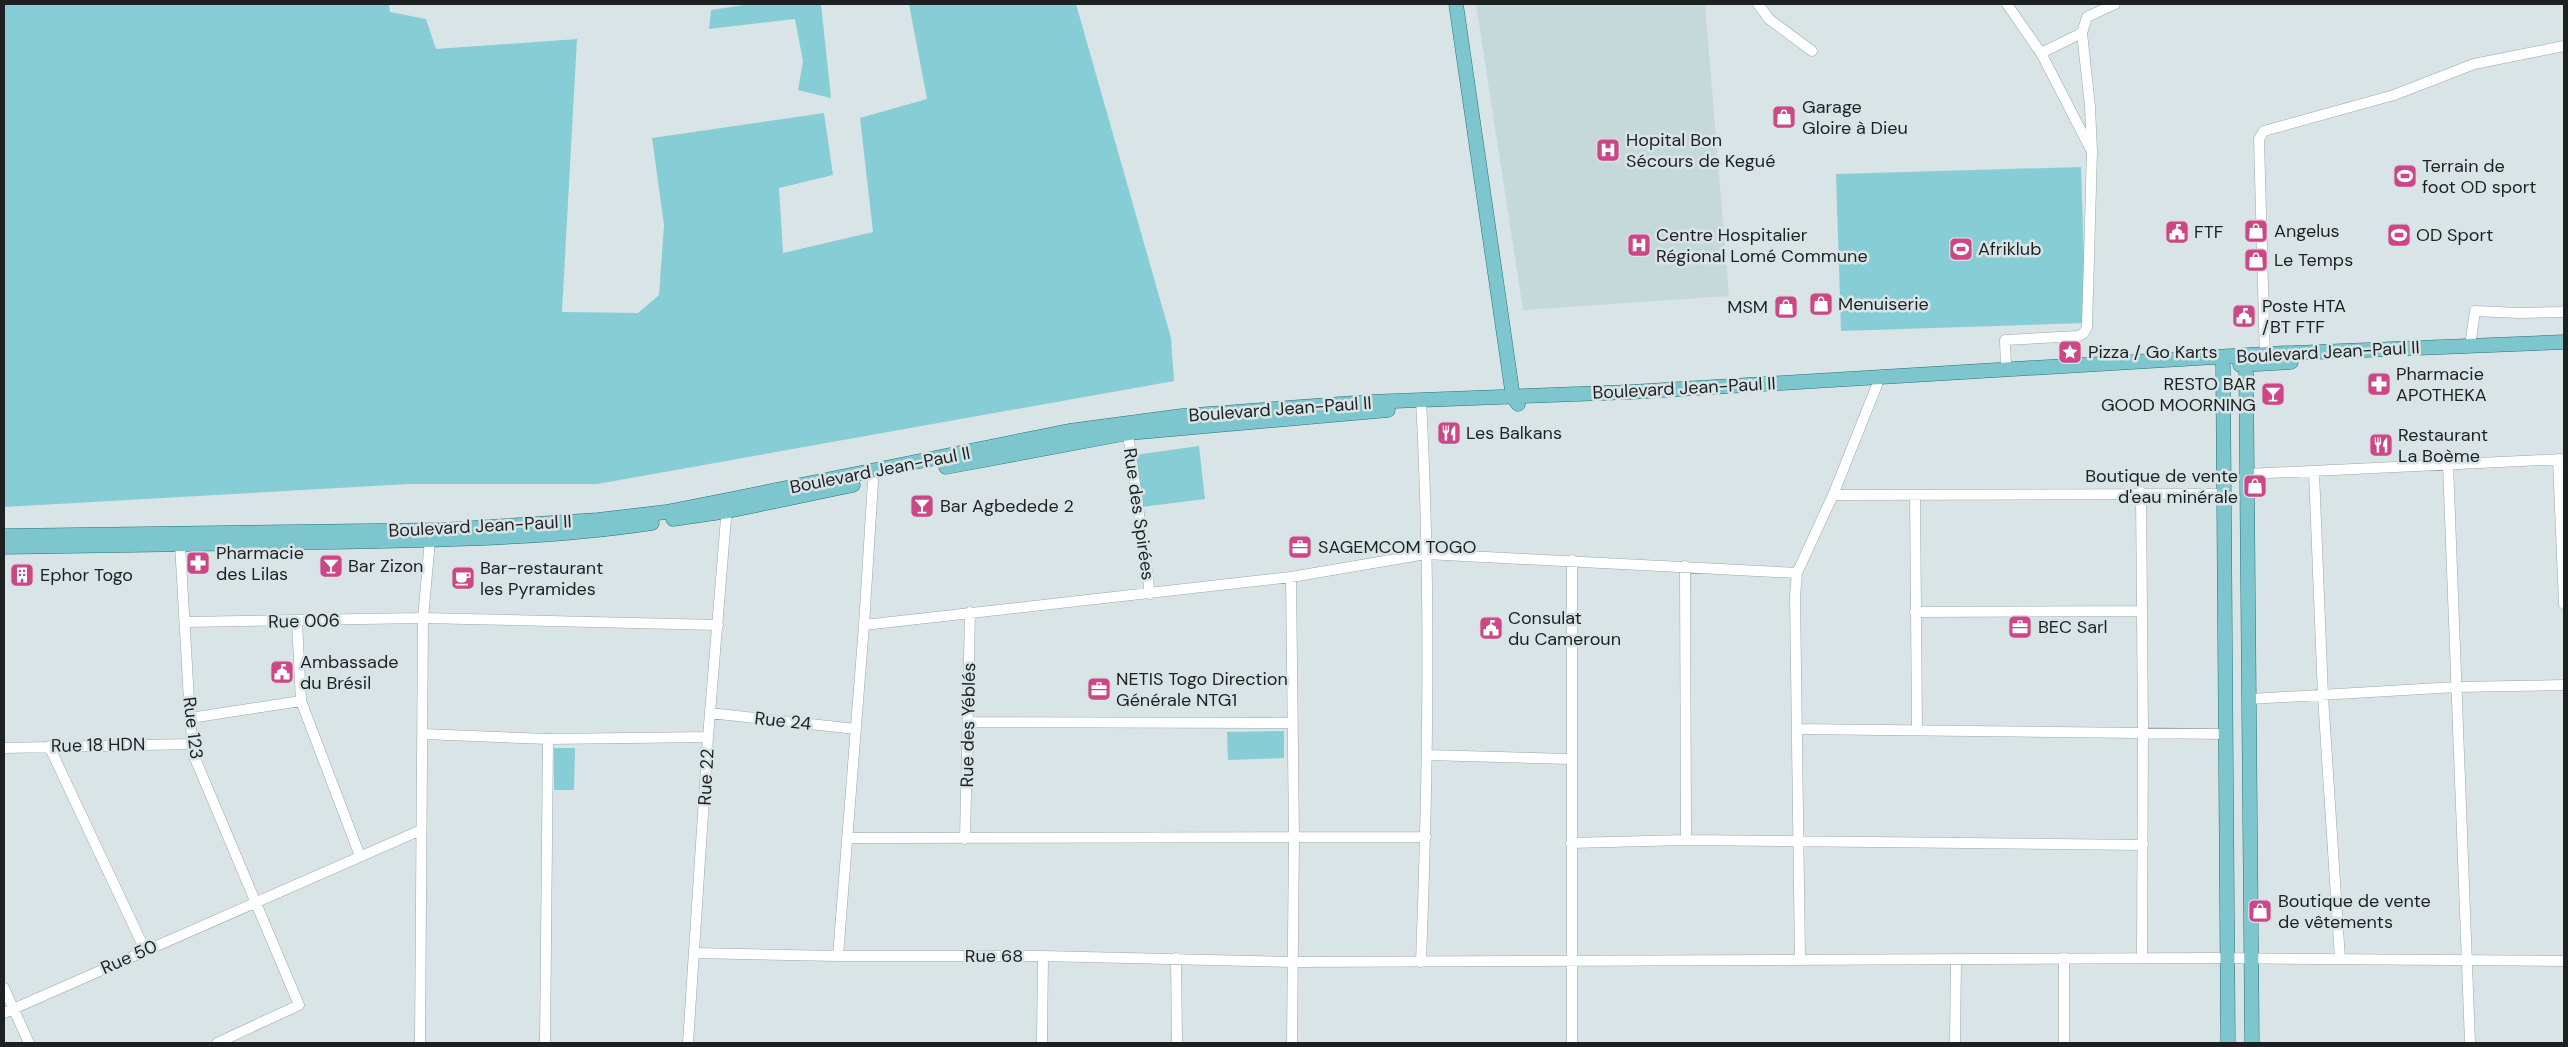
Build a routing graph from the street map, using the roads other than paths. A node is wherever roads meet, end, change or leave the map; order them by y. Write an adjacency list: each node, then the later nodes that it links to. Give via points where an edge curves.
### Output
1 (1456, 4): 19 (main road)
2 (1758, 4): 7 (street, via 1769,19)
3 (2007, 4): 8 (street)
4 (2115, 4): 5 (street, via 2087,17)
5 (2082, 33): 8 (street); 9 (street)
6 (2564, 46): 14 (street, via 2474,64 2394,95 2264,131 2260,139)
7 (1812, 51)
8 (2041, 53): 9 (street)
9 (2092, 152): 17 (street, via 2087,328 2078,336 2006,340)
10 (2564, 312): 12 (street, via 2475,311)
11 (2564, 342): 12 (main road, Boulevard Jean-Paul II)
12 (2470, 346): 14 (main road, Boulevard Jean-Paul II)
13 (2564, 351): 14 (main road, Boulevard Jean-Paul II)
14 (2265, 359): 15 (main road, Boulevard Jean-Paul II)
15 (2244, 360): 16 (main road, Boulevard Jean-Paul II); 25 (main road)
16 (2222, 362): 17 (main road, Boulevard Jean-Paul II); 18 (main road, Boulevard Jean-Paul II); 28 (main road)
17 (2006, 369): 19 (main road, Boulevard Jean-Paul II)
18 (1877, 385): 19 (main road, Boulevard Jean-Paul II); 29 (street)
19 (1516, 401): 20 (main road, Boulevard Jean-Paul II)
20 (1422, 404): 21 (main road, Boulevard Jean-Paul II); 31 (main road, Boulevard Jean-Paul II, via 1182,416 1069,431); 36 (street)
21 (1128, 433): 26 (main road, Boulevard Jean-Paul II); 41 (street, Rue des Spirées)
22 (2561, 459): 23 (street); 42 (street)
23 (2448, 464): 24 (street); 52 (street)
24 (2314, 472): 25 (street); 53 (street)
25 (2248, 474): 54 (main road)
26 (873, 480): 31 (main road, Boulevard Jean-Paul II); 50 (street)
27 (2141, 492): 28 (street); 30 (street); 43 (street)
28 (2224, 494): 65 (main road)
29 (1833, 495): 30 (street); 39 (street)
30 (1915, 495): 45 (street)
31 (727, 506): 32 (main road, Boulevard Jean-Paul II, via 598,520 442,530); 33 (main road, Boulevard Jean-Paul II, via 607,529 519,537); 49 (street, Rue 22)
32 (4, 536)
33 (430, 540): 34 (main road, Boulevard Jean-Paul II); 46 (street)
34 (180, 544): 35 (main road, Boulevard Jean-Paul II); 47 (street, Rue 123)
35 (4, 546)
36 (1426, 554): 37 (street); 40 (street); 71 (street)
37 (1572, 560): 38 (street); 72 (street)
38 (1685, 566): 39 (street); 78 (street)
39 (1797, 573): 61 (street)
40 (1291, 577): 41 (street); 59 (street)
41 (1150, 594): 44 (street)
42 (2564, 604)
43 (2142, 611): 45 (street); 63 (street)
44 (970, 612): 50 (street); 58 (street, Rue des Yéblés)
45 (1915, 612): 62 (street)
46 (423, 618): 48 (street, Rue 006); 49 (street, Rue 006); 64 (street)
47 (185, 622): 48 (street, Rue 006); 57 (street, Rue 123)
48 (297, 622): 55 (street)
49 (718, 624): 56 (street, Rue 22)
50 (864, 625): 60 (street)
51 (2564, 684): 52 (street)
52 (2456, 687): 53 (street); 97 (street)
53 (2323, 696): 54 (street); 96 (street)
54 (2250, 699): 95 (main road)
55 (301, 701): 57 (street); 82 (street)
56 (710, 714): 60 (street, Rue 24); 66 (street, Rue 22)
57 (190, 718): 68 (street, Rue 123)
58 (969, 722): 59 (street); 77 (street, Rue des Yéblés)
59 (1293, 723): 74 (street)
60 (856, 729): 76 (street)
61 (1797, 729): 62 (street); 79 (street)
62 (1917, 729): 63 (street)
63 (2143, 732): 65 (street); 81 (street)
64 (423, 734): 67 (street); 73 (street)
65 (2227, 734): 91 (main road)
66 (708, 737): 67 (street); 85 (street, Rue 22)
67 (548, 739): 106 (street)
68 (192, 744): 69 (street, Rue 18 HDN); 83 (street, Rue 123, via 198,766)
69 (49, 746): 70 (street, Rue 18 HDN); 84 (street)
70 (4, 748)
71 (1427, 755): 72 (street); 75 (street)
72 (1571, 759): 80 (street)
73 (421, 830): 82 (street, Rue 50); 105 (street)
74 (1294, 837): 75 (street); 77 (street); 99 (street)
75 (1426, 837): 100 (street)
76 (847, 838): 77 (street); 86 (street)
77 (965, 839)
78 (1686, 840): 79 (street); 80 (street)
79 (1799, 842): 81 (street); 93 (street)
80 (1571, 843): 92 (street)
81 (2143, 845): 90 (street)
82 (360, 856): 83 (street, Rue 50)
83 (255, 901): 84 (street, Rue 50); 104 (street, Rue 123, via 299,1005)
84 (145, 950): 102 (street, Rue 50)
85 (695, 953): 86 (street, Rue 68); 107 (street, Rue 22)
86 (838, 956): 87 (street, Rue 68)
87 (1043, 956): 88 (street, Rue 68); 108 (street)
88 (1176, 958): 99 (street, Rue 68); 109 (street)
89 (2064, 958): 90 (street, Rue 68); 94 (street, Rue 68); 113 (street)
90 (2142, 958): 91 (street, Rue 68)
91 (2226, 958): 95 (street, Rue 68); 114 (main road)
92 (1571, 959): 93 (street, Rue 68); 100 (street, Rue 68); 111 (street)
93 (1800, 959): 94 (street, Rue 68)
94 (1956, 959): 112 (street)
95 (2251, 959): 96 (street, Rue 68); 115 (main road)
96 (2340, 959): 97 (street, Rue 68)
97 (2467, 960): 98 (street, Rue 68); 116 (street)
98 (2564, 961)
99 (1292, 962): 100 (street, Rue 68); 110 (street)
100 (1421, 962)
101 (4, 988): 102 (street)
102 (9, 1011): 103 (street)
103 (29, 1043)
104 (218, 1043)
105 (420, 1043)
106 (545, 1043)
107 (688, 1043)
108 (1042, 1043)
109 (1177, 1043)
110 (1292, 1043)
111 (1572, 1043)
112 (1955, 1043)
113 (2064, 1043)
114 (2228, 1043)
115 (2252, 1043)
116 (2470, 1043)

